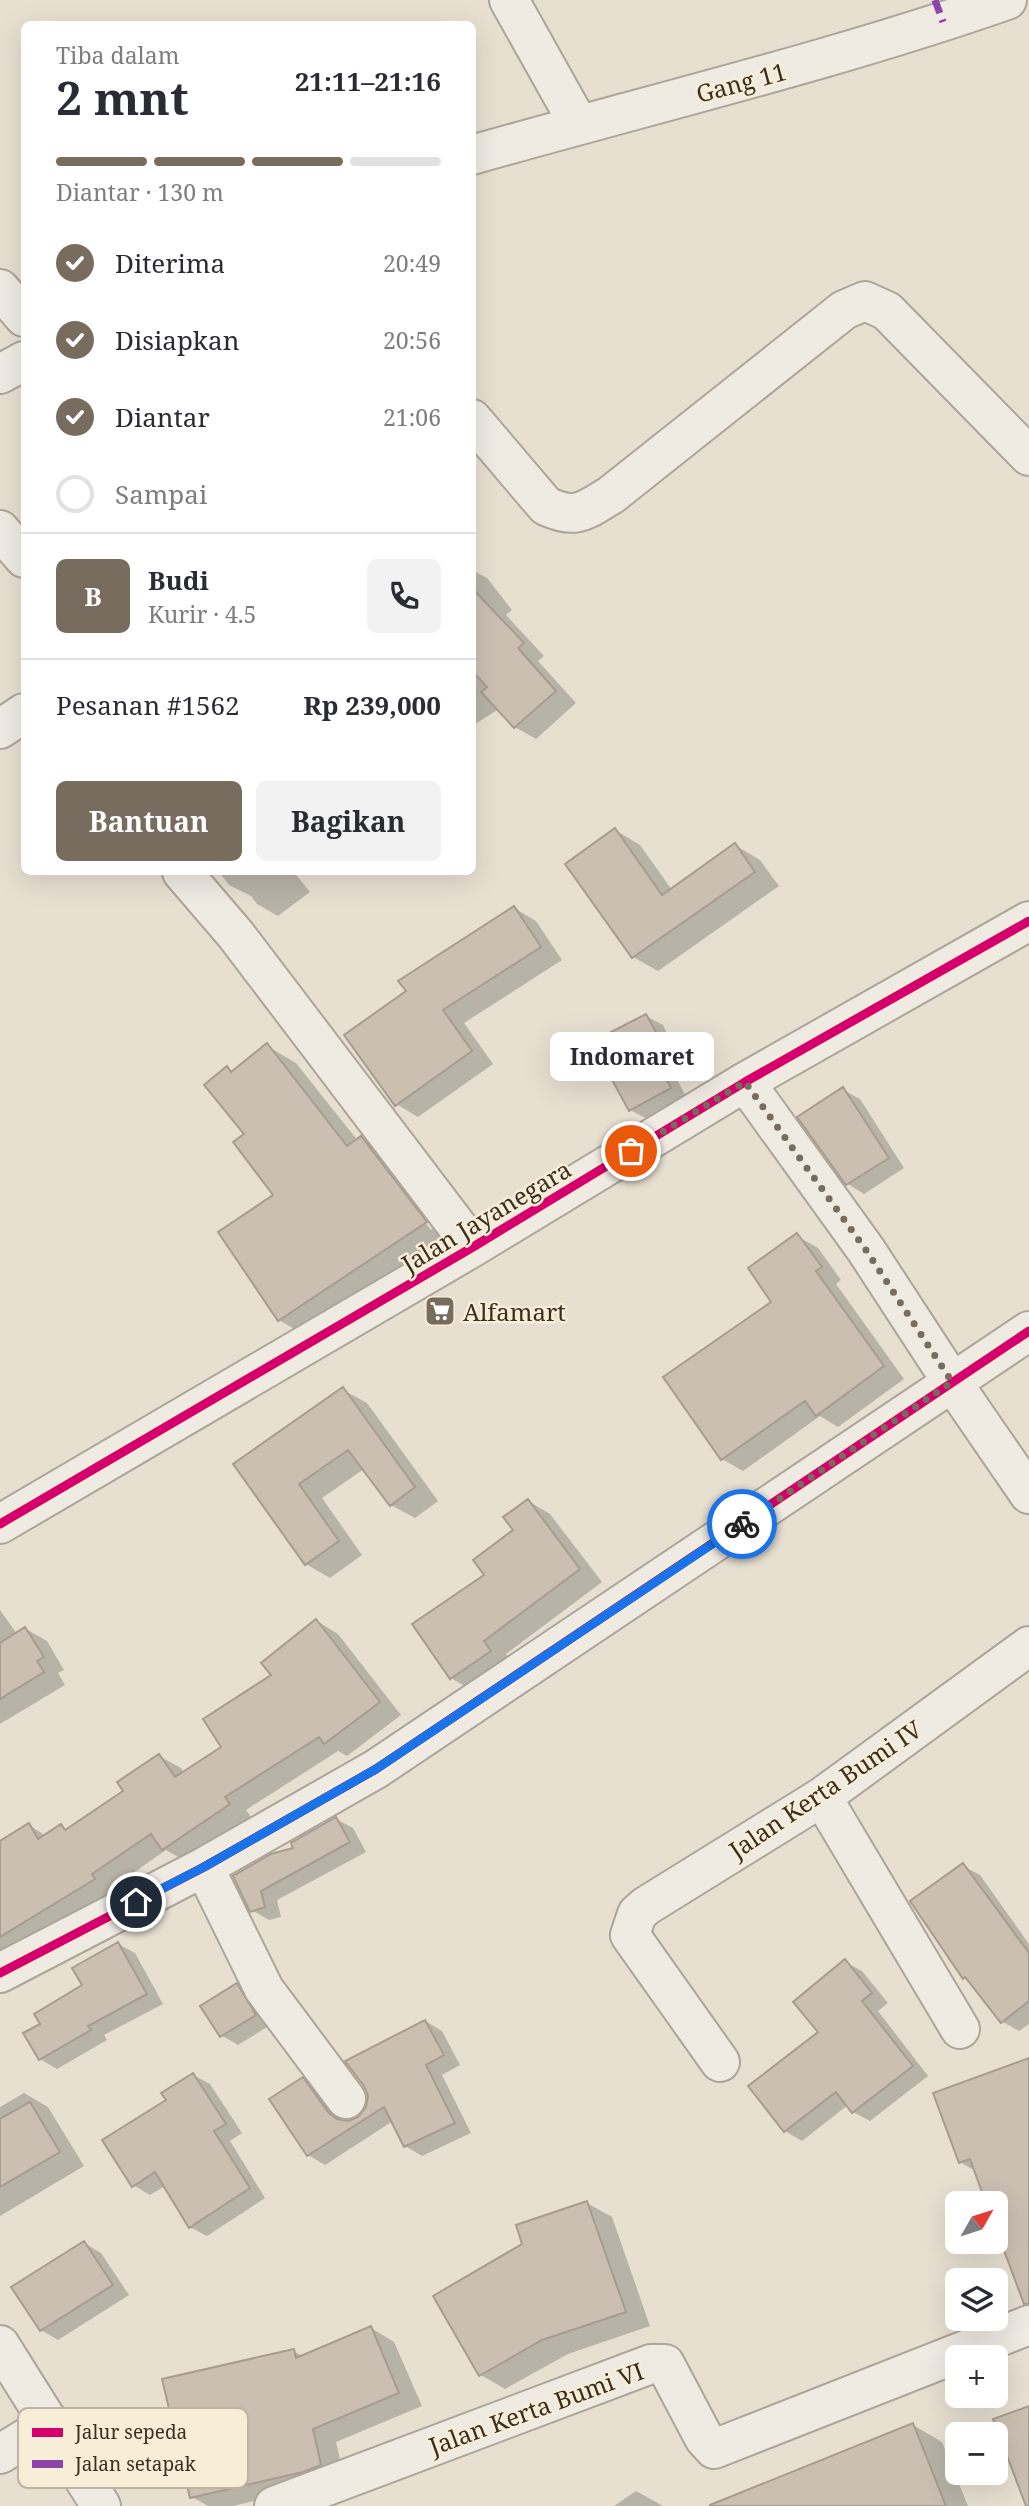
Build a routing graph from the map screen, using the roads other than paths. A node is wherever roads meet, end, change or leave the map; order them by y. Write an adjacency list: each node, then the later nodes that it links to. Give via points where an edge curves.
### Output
1 (509, 0): 4 (street)
2 (1007, 0): 3 (street, Gang 11)
3 (939, 11): 4 (street, Gang 11, via 770,75)
4 (579, 125): 5 (street, Gang 11)
5 (476, 154)
6 (0, 289): 7 (street)
7 (21, 314)
8 (21, 363): 9 (street)
9 (0, 374)
10 (476, 424): 11 (street, via 546,506 563,514 579,513 611,495 844,310 865,302 887,311)
11 (1029, 456)
12 (0, 530): 13 (street)
13 (21, 554)
14 (21, 715): 15 (street)
15 (0, 729)
16 (185, 875): 19 (street, via 236,935)
17 (1029, 921): 18 (street, Jalan Jayanegara)
18 (745, 1082): 19 (street, Jalan Jayanegara); 21 (street, via 866,1250)
19 (473, 1247): 23 (street, Jalan Jayanegara)
20 (1029, 1331): 21 (street)
21 (952, 1382): 22 (street); 26 (street, via 376,1769)
22 (1029, 1494)
23 (0, 1524)
24 (1029, 1646): 25 (street, Jalan Kerta Bumi IV)
25 (822, 1797): 28 (street); 29 (street, Jalan Kerta Bumi IV, via 638,1914 630,1936)
26 (204, 1867): 27 (street); 30 (street, via 264,1989)
27 (0, 1973)
28 (960, 2029)
29 (720, 2062)
30 (346, 2099)
31 (1029, 2325): 38 (street, Jalan Kerta Bumi VI, via 714,2449 665,2364 651,2364)
32 (0, 2345): 33 (street)
33 (41, 2408)
34 (18, 2443): 35 (street)
35 (0, 2454)
36 (90, 2488): 37 (street)
37 (101, 2506)
38 (274, 2506)

